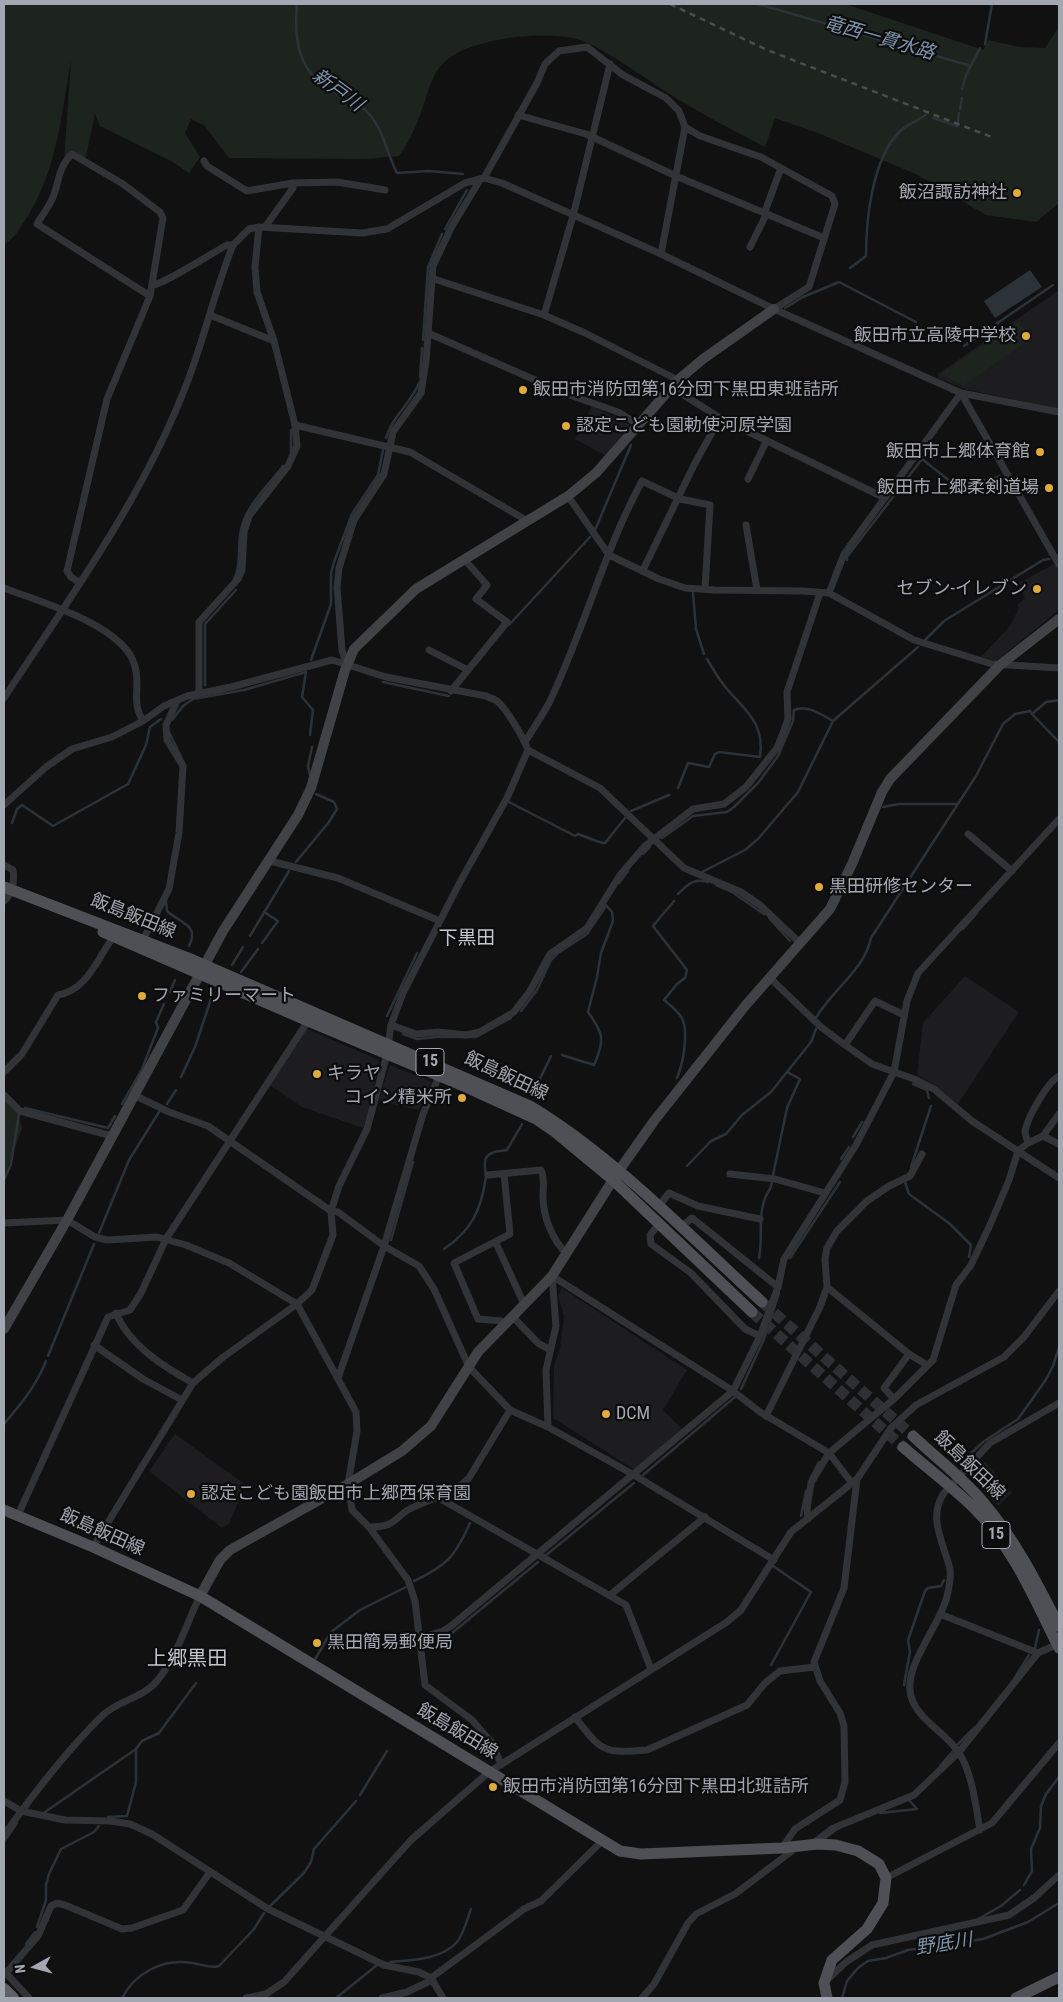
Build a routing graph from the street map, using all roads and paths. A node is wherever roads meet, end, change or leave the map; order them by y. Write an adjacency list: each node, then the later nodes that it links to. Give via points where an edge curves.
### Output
1 (610, 64): 2 (street, via 587,47 558,52 544,64); 3 (street, via 623,76 666,98); 4 (street)
2 (518, 115): 4 (street); 8 (street)
3 (686, 127): 6 (street, via 700,136 761,157); 7 (street)
4 (592, 137): 7 (street); 12 (street)
5 (204, 161): 9 (street, via 248,192)
6 (781, 168): 11 (street); 14 (street, via 832,196 835,204)
7 (676, 176): 11 (street); 17 (street)
8 (482, 179): 12 (street, via 502,183); 13 (street, via 464,183 388,229 362,233); 18 (street, via 451,228 433,266)
9 (293, 183): 10 (street, via 327,182); 13 (street, via 293,188)
10 (384, 190)
11 (765, 215): 14 (street); 16 (street)
12 (573, 216): 17 (street); 23 (street)
13 (262, 227): 15 (street, via 249,229); 25 (street, via 255,267 257,292)
14 (824, 238): 21 (street, via 809,287)
15 (233, 245): 19 (street, via 226,245 162,284); 22 (street)
16 (750, 247)
17 (662, 254): 21 (street)
18 (431, 278): 23 (street); 24 (street)
19 (152, 285): 20 (street); 20 (street, via 163,218 160,212 123,184 72,154 64,162 54,195 37,224)
20 (150, 296): 44 (street, via 107,399 94,451 67,571)
21 (774, 309): 26 (street); 27 (street)
22 (210, 315): 25 (street); 44 (street, via 185,388 160,444)
23 (544, 315): 26 (street, via 585,333)
24 (428, 333): 31 (street, via 566,394 618,412); 33 (street, via 421,393 393,432)
25 (274, 341): 30 (street)
26 (675, 383): 29 (street); 31 (street)
27 (961, 393): 28 (street); 36 (street); 42 (street)
28 (1059, 412)
29 (720, 418): 32 (street); 37 (street, via 694,465)
30 (296, 425): 33 (street); 58 (street, via 294,455 249,516 238,579 199,622)
31 (639, 425): 35 (street, via 596,473)
32 (766, 442): 34 (street); 36 (street)
33 (389, 446): 38 (street, via 410,452); 53 (street, via 384,474 354,520 339,568 342,650)
34 (748, 480)
35 (568, 496): 38 (street); 40 (street)
36 (885, 498): 49 (street, via 844,554)
37 (680, 499): 40 (street, via 642,481 621,519); 43 (street); 46 (street, via 710,505)
38 (526, 520): 41 (street)
39 (746, 526): 47 (street)
40 (609, 555): 43 (street); 62 (street, via 548,704)
41 (464, 559): 53 (street, via 407,597 360,641); 56 (street, via 487,585 476,599 507,622)
42 (1059, 565)
43 (643, 570): 46 (street, via 685,588)
44 (79, 582): 50 (street)
45 (4, 588): 50 (street)
46 (704, 589): 47 (street)
47 (757, 590): 48 (street)
48 (820, 592): 49 (street); 67 (street, via 787,692 788,719 777,748 746,787 724,804 693,809)
49 (829, 594): 54 (street, via 914,640)
50 (61, 610): 59 (street); 61 (street, via 102,629 128,650 138,675 136,710)
51 (1059, 619): 54 (street)
52 (429, 650): 56 (street)
53 (347, 665): 57 (street, via 386,677); 58 (street, via 332,660); 68 (street, via 312,788)
54 (1000, 665): 55 (street); 77 (street, via 890,779 830,909)
55 (1059, 668)
56 (468, 670): 57 (street)
57 (451, 690): 62 (street, via 496,700)
58 (199, 694): 60 (street)
59 (4, 698)
60 (177, 702): 61 (street, via 164,706); 76 (street, via 166,726 167,740 182,766 179,833 169,889)
61 (143, 722): 64 (street, via 112,737 72,749 46,767)
62 (525, 742): 63 (street)
63 (528, 750): 67 (street, via 600,788); 74 (street, via 507,798)
64 (4, 805)
65 (1059, 819): 70 (street)
66 (968, 834): 70 (street)
67 (653, 840): 77 (street, via 684,868 722,882 760,905); 82 (street, via 620,875 587,928 550,954 530,991 514,1012 480,1032 466,1035 416,1034)
68 (270, 861): 74 (street, via 338,878); 78 (street, via 241,901)
69 (4, 865): 71 (street, via 13,870 15,878)
70 (1012, 870): 80 (street, via 918,974)
71 (8, 888): 72 (street); 73 (main road, 飯島飯田線 / 15)
72 (4, 901)
73 (48, 905): 75 (main road, 飯島飯田線 / 15); 76 (main road, 飯島飯田線 / 15)
74 (440, 921): 82 (street, via 403,993)
75 (114, 936): 78 (main road, 飯島飯田線 / 15); 85 (street, via 86,978 66,994 58,995 22,1054)
76 (143, 940): 78 (main road, 飯島飯田線 / 15)
77 (800, 943): 79 (street)
78 (201, 969): 81 (main road, 飯島飯田線 / 15); 84 (main road, 飯島飯田線 / 15); 90 (street)
79 (770, 978): 83 (street, via 820,1027); 102 (street, via 654,1121)
80 (904, 1015): 83 (street, via 875,1001); 86 (street)
81 (308, 1022): 84 (main road, 飯島飯田線 / 15); 94 (street)
82 (391, 1025): 84 (street)
83 (845, 1046): 86 (street, via 872,1064)
84 (388, 1049): 87 (main road, 飯島飯田線 / 15); 102 (main road, 飯島飯田線 / 15, via 530,1106 560,1124); 107 (street, via 367,1128 339,1186)
85 (4, 1072)
86 (894, 1072): 97 (street, via 934,1089 972,1121); 104 (street, via 856,1145)
87 (439, 1076): 102 (main road, 飯島飯田線 / 15, via 536,1120); 116 (street, via 423,1114)
88 (1059, 1076): 95 (street, via 1035,1107 1025,1131)
89 (4, 1095): 92 (street, via 20,1111)
90 (134, 1095): 92 (street); 94 (street, via 208,1126)
91 (1059, 1114): 93 (street)
92 (112, 1136): 110 (street)
93 (1043, 1136): 95 (street); 96 (street)
94 (230, 1141): 107 (street); 114 (street)
95 (1028, 1143): 97 (street)
96 (1059, 1144)
97 (1018, 1151): 103 (street); 134 (street, via 990,1225 971,1264 956,1284 933,1360)
98 (922, 1154): 120 (street, via 910,1176 868,1201 837,1231 825,1258)
99 (504, 1174): 101 (street); 115 (street, via 510,1234); 117 (street, via 541,1170 546,1214 556,1244)
100 (730, 1174): 104 (street, via 775,1179)
101 (488, 1175)
102 (615, 1176): 106 (main road, 飯島飯田線 / 15); 112 (main road, 飯島飯田線 / 15); 117 (street)
103 (1059, 1178)
104 (825, 1193): 119 (street, via 784,1259)
105 (698, 1206): 106 (street, via 669,1193); 108 (street); 109 (street)
106 (658, 1207): 113 (main road, 飯島飯田線 / 15)
107 (331, 1211): 116 (street, via 338,1212); 123 (street, via 333,1235 330,1246 312,1290)
108 (692, 1218): 113 (street); 119 (street)
109 (760, 1219)
110 (67, 1220): 111 (street); 114 (street, via 95,1237 107,1240); 129 (street)
111 (4, 1223)
112 (659, 1224): 125 (main road, 飯島飯田線 / 15); 130 (street, via 650,1235 651,1244 691,1273 745,1329)
113 (681, 1228): 122 (main road, 飯島飯田線 / 15)
114 (166, 1239): 123 (street, via 229,1263); 126 (street, via 130,1310)
115 (496, 1243): 124 (street); 128 (street, via 454,1263 478,1319 501,1320)
116 (384, 1246): 135 (street, via 419,1266 434,1289); 136 (street)
117 (567, 1254): 118 (street)
118 (552, 1276): 124 (street); 132 (street, via 556,1326); 138 (street)
119 (778, 1287): 130 (street)
120 (828, 1287): 133 (street); 143 (street, via 814,1324)
121 (1059, 1291): 150 (street, via 1024,1337 1004,1357 916,1405 891,1428)
122 (762, 1302)
123 (297, 1304): 136 (street); 137 (street)
124 (524, 1304): 127 (street)
125 (752, 1312)
126 (116, 1313): 131 (street, via 108,1317); 137 (street, via 120,1323 143,1349 165,1368)
127 (512, 1316): 128 (street); 132 (street)
128 (504, 1324): 135 (street)
129 (4, 1329)
130 (760, 1336): 138 (street)
131 (94, 1345): 140 (street, via 138,1376); 155 (street)
132 (550, 1350): 144 (street, via 546,1370)
133 (910, 1354): 134 (street); 139 (street, via 884,1388)
134 (927, 1365): 139 (street)
135 (469, 1367): 142 (street); 151 (street, via 431,1426)
136 (338, 1378): 151 (street, via 356,1412 357,1431)
137 (193, 1383): 140 (street)
138 (733, 1391): 143 (street); 148 (street)
139 (894, 1399): 147 (street)
140 (182, 1400): 159 (street)
141 (1059, 1403): 149 (street, via 990,1443)
142 (510, 1410): 144 (street); 153 (street, via 470,1478)
143 (766, 1416): 147 (street)
144 (548, 1427): 148 (street)
145 (913, 1436): 149 (main road, 飯島飯田線 / 15)
146 (903, 1447): 152 (main road, 飯島飯田線 / 15)
147 (829, 1453): 150 (street); 157 (street, via 811,1483)
148 (634, 1475): 156 (street); 160 (street)
149 (957, 1478): 152 (street); 165 (main road, 飯島飯田線 / 15, via 982,1500 1009,1535)
150 (854, 1481): 157 (street); 169 (street, via 844,1588 814,1662)
151 (348, 1484): 158 (street, via 352,1510); 163 (street, via 230,1550 220,1560)
152 (949, 1488): 164 (street, via 939,1500 936,1512 950,1571 948,1593); 167 (main road, 飯島飯田線 / 15, via 973,1508 1015,1562)
153 (439, 1498): 158 (street, via 407,1510 389,1524); 160 (street)
154 (4, 1510): 155 (main road, 飯島飯田線)
155 (18, 1515): 159 (main road, 飯島飯田線)
156 (705, 1516): 161 (street); 162 (street)
157 (808, 1519): 161 (street, via 791,1532)
158 (370, 1528): 166 (street, via 408,1580 415,1601)
159 (93, 1547): 163 (main road, 飯島飯田線)
160 (537, 1555): 162 (street); 166 (street, via 452,1626)
161 (774, 1560): 170 (street, via 741,1610)
162 (610, 1595): 170 (street, via 626,1605)
163 (200, 1596): 175 (main road, 飯島飯田線); 177 (street, via 168,1665 156,1683 105,1713 70,1749)
164 (940, 1614): 168 (street); 173 (street, via 919,1654 909,1686 920,1713)
165 (1059, 1626)
166 (419, 1638): 174 (street, via 425,1685 472,1720 493,1744)
167 (1058, 1646): 168 (street)
168 (1038, 1653): 173 (street)
169 (815, 1667): 171 (street, via 780,1671 764,1683 747,1705 647,1750 604,1749 594,1742); 183 (street, via 844,1726 843,1794 840,1800 795,1830)
170 (651, 1669): 171 (street)
171 (575, 1717): 174 (street)
172 (1059, 1743): 178 (street, via 992,1823)
173 (959, 1752): 178 (street, via 973,1791); 181 (street, via 914,1795 836,1827)
174 (500, 1765): 175 (street)
175 (489, 1772): 180 (main road, 飯島飯田線); 187 (street, via 412,1840)
176 (4, 1800): 177 (street)
177 (21, 1811): 179 (street); 184 (street, via 65,1820 130,1824 152,1834)
178 (980, 1830): 186 (street)
179 (4, 1835)
180 (603, 1840): 183 (main road, 飯島飯田線, via 629,1854); 190 (street, via 541,1901 524,1909)
181 (817, 1844): 182 (main road, 飯島飯田線); 186 (main road, 飯島飯田線, via 858,1851 879,1864)
182 (796, 1846): 183 (main road, 飯島飯田線); 198 (street, via 735,1894 696,1914 654,1984)
183 (782, 1848)
184 (210, 1872): 187 (street, via 268,1909); 188 (street, via 182,1910 132,1928 122,1929 58,1903 51,1906 38,1936)
185 (1059, 1875): 191 (street, via 1009,1915 872,1945 846,1962)
186 (886, 1878): 191 (main road, via 878,1915 832,1960)
187 (325, 1935): 190 (street, via 384,1965 419,1972); 195 (street, via 284,1982 266,1994)
188 (5, 1972): 194 (street)
189 (1059, 1977): 200 (main road)
190 (432, 1979): 196 (street, via 407,1992); 197 (street)
191 (824, 1983): 199 (main road)
192 (4, 1989): 193 (highway)
193 (13, 1998)
194 (29, 1998)
195 (246, 1998)
196 (382, 1998)
197 (444, 1998)
198 (642, 1998)
199 (825, 1998)
200 (1016, 1998)

